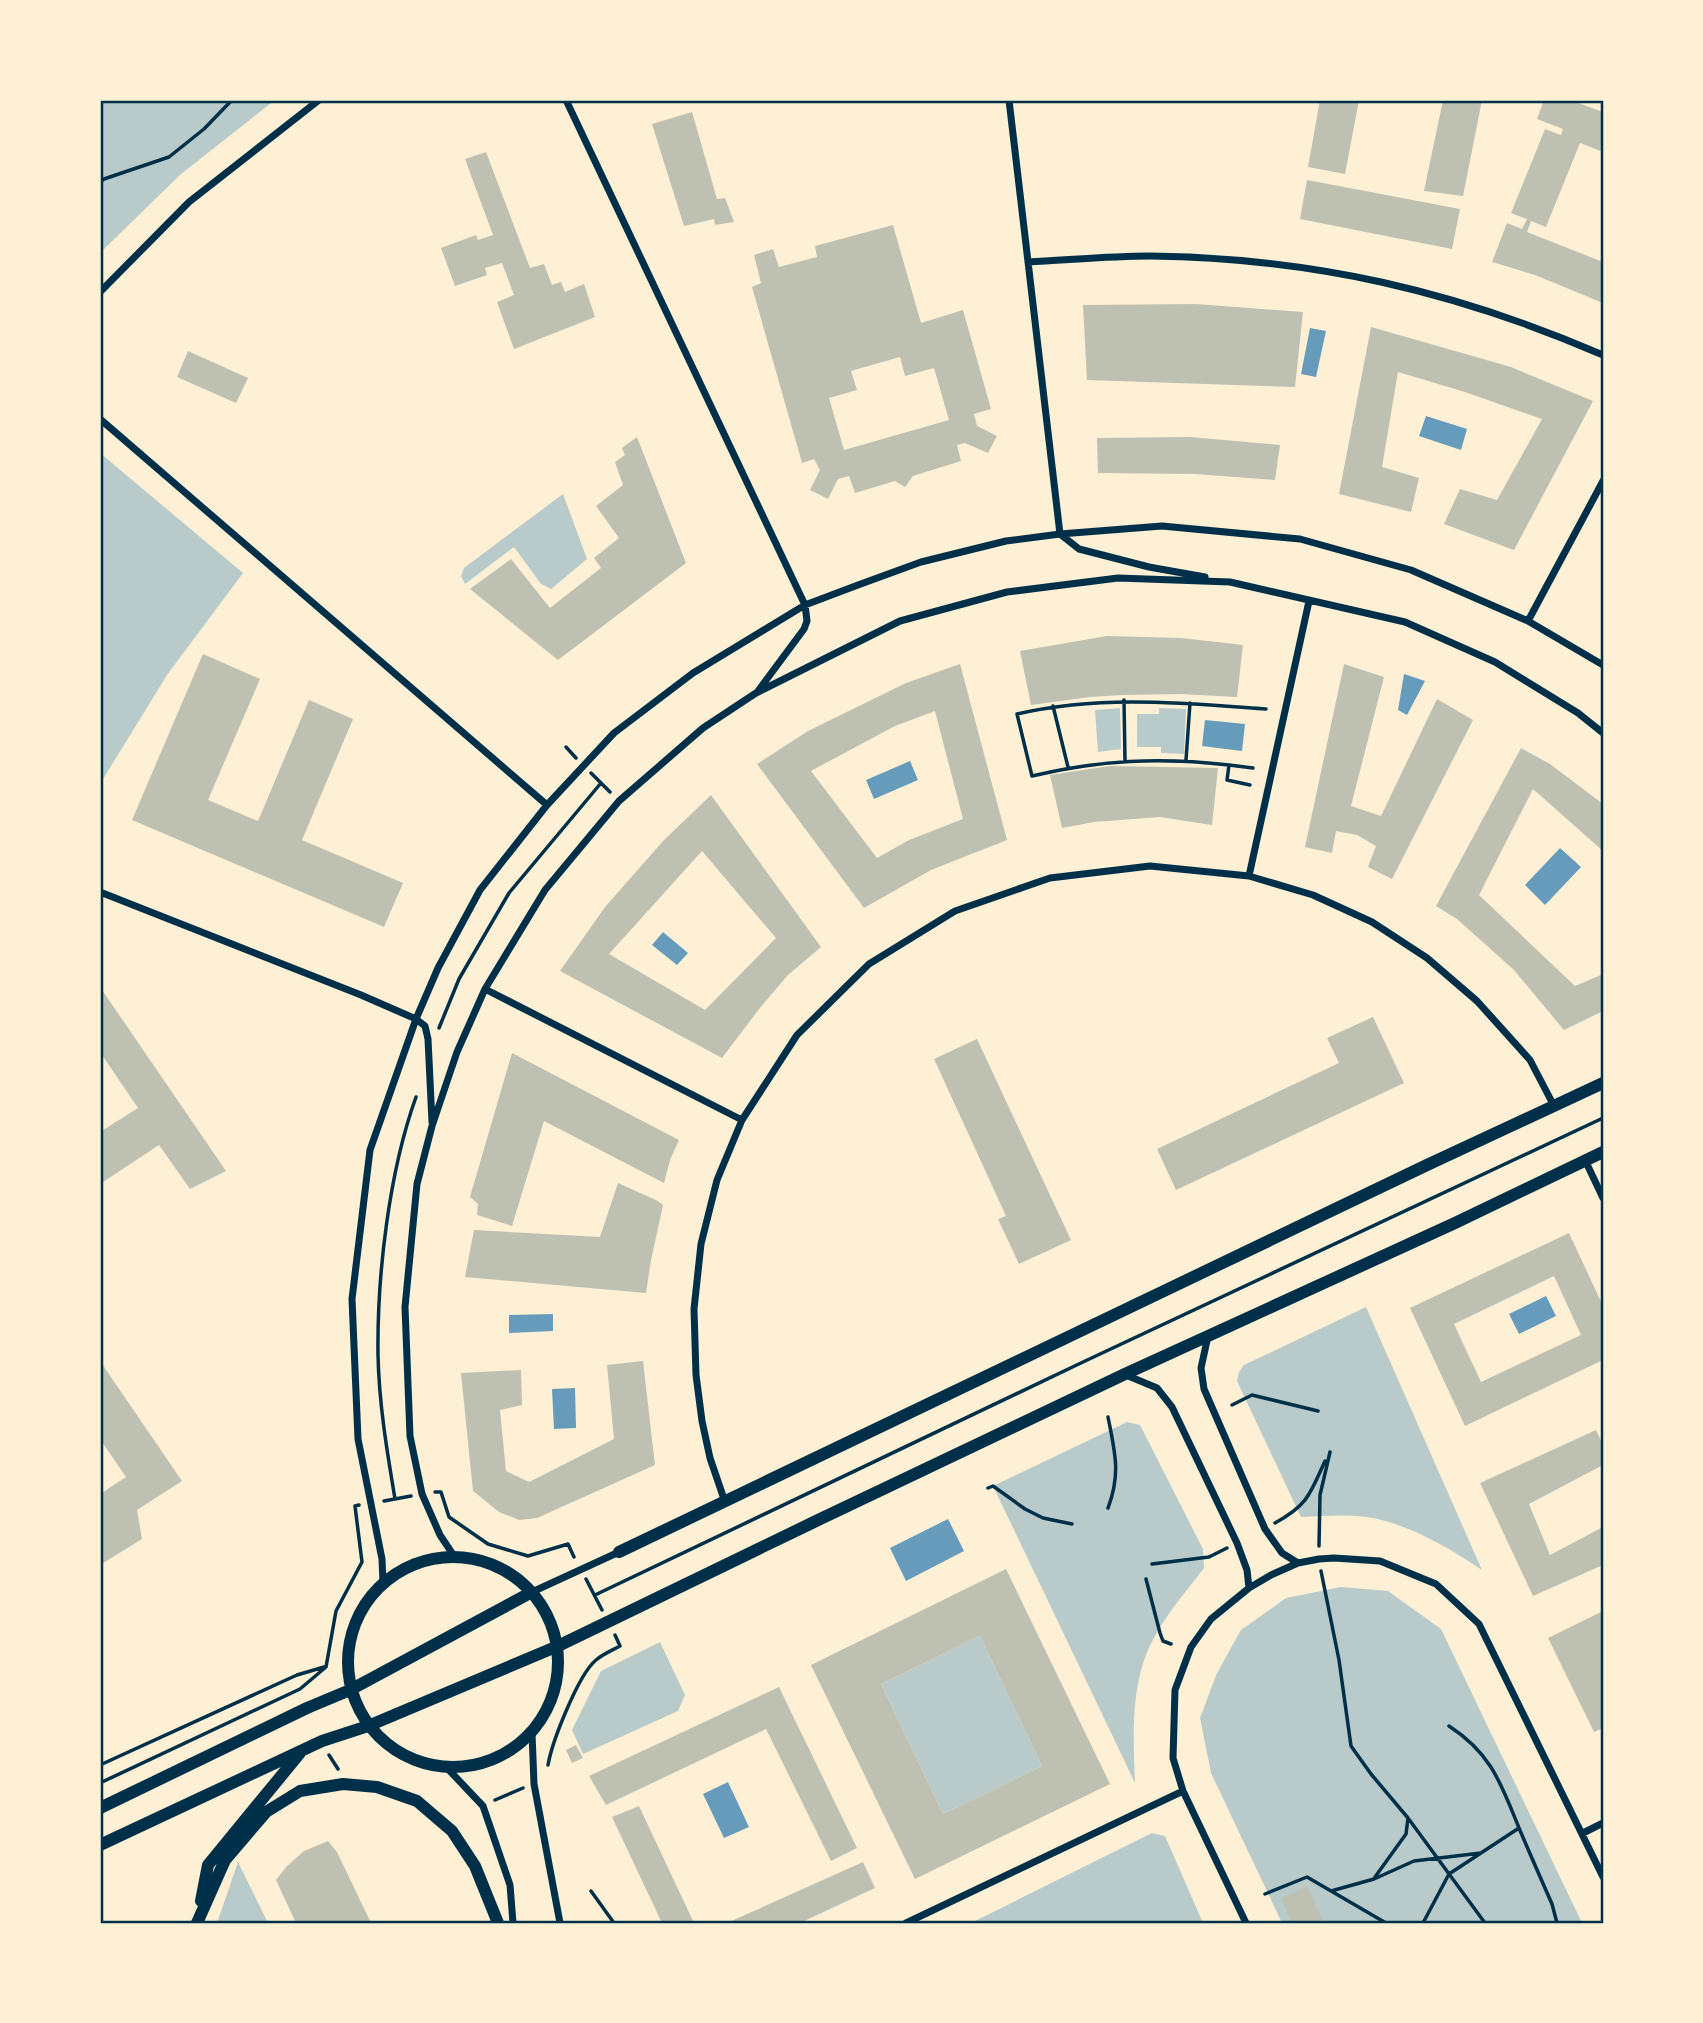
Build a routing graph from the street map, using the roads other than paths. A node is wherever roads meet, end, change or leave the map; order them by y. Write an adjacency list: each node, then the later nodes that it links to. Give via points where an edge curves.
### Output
1 (319, 100): 5 (street, via 189,202)
2 (566, 100): 12 (street)
3 (1009, 100): 4 (street)
4 (1028, 262): 6 (street, via 1149,256 1305,267 1465,303); 9 (street)
5 (100, 292)
6 (1603, 355)
7 (100, 419): 17 (street)
8 (1603, 481): 13 (street)
9 (1060, 534): 10 (street, via 1079,549); 12 (street, via 1006,541 920,562); 13 (street, via 1162,526 1300,539 1411,570)
10 (1230, 582): 11 (street); 15 (street, via 1118,578 1007,592 900,621)
11 (1309, 601): 16 (street, via 1405,622 1494,662); 18 (street)
12 (805, 605): 15 (street, via 804,629); 17 (street, via 693,673 614,733)
13 (1528, 621): 14 (street)
14 (1603, 665)
15 (756, 692): 20 (street, via 704,727 619,801 545,890)
16 (1603, 733)
17 (547, 805): 21 (street, via 480,890)
18 (1250, 876): 23 (street, via 1312,895 1372,922 1427,958 1476,1001 1530,1060); 24 (street, via 1150,866 1050,877 955,911 869,964 797,1035)
19 (100, 892): 21 (street)
20 (485, 989): 24 (street); 25 (street)
21 (415, 1019): 25 (street, via 425,1026 428,1038); 35 (street, via 370,1150 352,1298 358,1439 383,1559)
22 (1603, 1083): 23 (street)
23 (1555, 1106): 31 (street)
24 (742, 1120): 31 (street, via 717,1180 707,1219 694,1309 702,1421)
25 (432, 1126): 33 (street, via 417,1184 405,1307 410,1436 422,1494)
26 (1603, 1152): 27 (street)
27 (1585, 1160): 28 (street); 29 (street)
28 (1603, 1198)
29 (1208, 1336): 30 (street); 34 (street, via 1201,1368 1204,1389 1265,1529 1282,1553)
30 (1125, 1374): 36 (street, via 1157,1388 1172,1407 1237,1543); 38 (street)
31 (726, 1503): 32 (street)
32 (619, 1552): 37 (street)
33 (454, 1556): 35 (street, via 414,1564); 37 (street, via 495,1565)
34 (1298, 1563): 36 (street); 47 (street, via 1334,1558 1380,1561 1436,1584 1479,1623)
35 (383, 1583): 39 (street, via 355,1623 347,1658)
36 (1249, 1588): 44 (street, via 1211,1619 1191,1647 1175,1690 1173,1758)
37 (532, 1592): 38 (street, via 549,1617); 39 (street)
38 (558, 1646): 40 (street); 41 (street, via 551,1702)
39 (350, 1689): 40 (street); 45 (street)
40 (368, 1726): 42 (street); 43 (street, via 386,1745 412,1760)
41 (532, 1733): 43 (street, via 489,1762); 54 (street, via 534,1784)
42 (303, 1750): 48 (street); 51 (street, via 208,1865)
43 (448, 1769): 53 (street, via 483,1807 509,1885)
44 (1183, 1791): 55 (street); 56 (street)
45 (100, 1808)
46 (1603, 1823): 47 (street)
47 (1583, 1833): 49 (street)
48 (100, 1845)
49 (1600, 1864): 50 (street)
50 (1603, 1877)
51 (197, 1923): 52 (street, via 225,1860 266,1812 300,1791 343,1784 377,1787 417,1801 452,1831 475,1866)
52 (498, 1923)
53 (513, 1923)
54 (560, 1923)
55 (906, 1923)
56 (1246, 1923)

